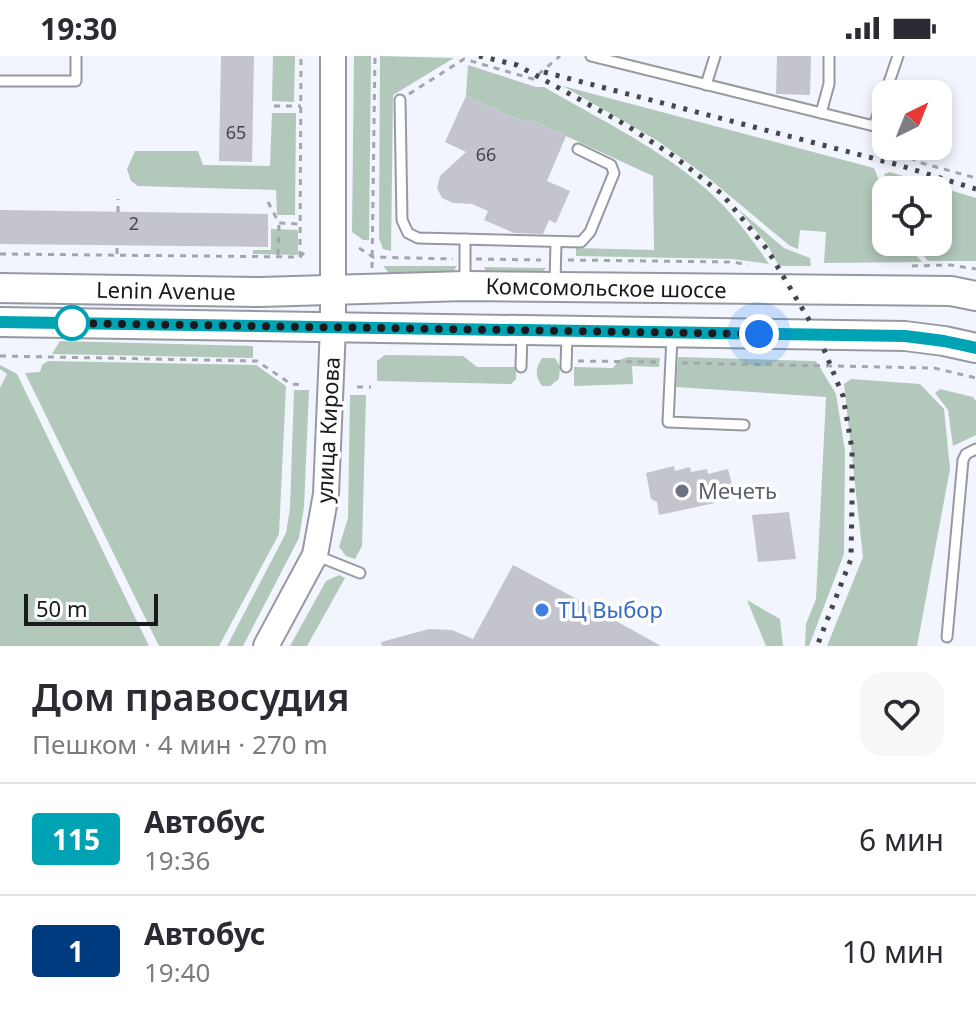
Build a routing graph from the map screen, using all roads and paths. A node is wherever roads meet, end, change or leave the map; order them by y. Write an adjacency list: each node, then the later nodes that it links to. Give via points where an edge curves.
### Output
1 (76, 56): 10 (lane, via 76,81)
2 (301, 56): 14 (path)
3 (333, 56): 41 (main road, улица Кирова)
4 (375, 56): 33 (path)
5 (560, 56): 12 (path, via 533,79 464,59)
6 (591, 56): 11 (lane)
7 (715, 56): 11 (lane)
8 (829, 56): 15 (lane)
9 (898, 56): 15 (lane, via 874,126)
10 (0, 81)
11 (706, 85): 15 (lane)
12 (400, 100): 24 (lane, via 404,227 418,238)
13 (274, 106): 14 (path)
14 (301, 106): 23 (path)
15 (821, 113)
16 (578, 149): 25 (lane, via 611,165 614,173 587,238)
17 (914, 160): 18 (path)
18 (976, 178)
19 (118, 199): 21 (path)
20 (268, 202): 22 (path)
21 (118, 212)
22 (279, 223): 23 (path); 31 (path)
23 (300, 224): 32 (path)
24 (465, 239): 25 (lane); 38 (lane)
25 (556, 242): 39 (lane)
26 (117, 245): 30 (path)
27 (359, 248): 33 (path)
28 (307, 249): 32 (path)
29 (0, 254): 30 (path)
30 (117, 254): 31 (path)
31 (278, 256): 32 (path)
32 (300, 257)
33 (373, 257): 36 (path); 38 (path)
34 (756, 266): 39 (path, via 733,262)
35 (903, 266): 37 (path)
36 (372, 268)
37 (976, 269)
38 (465, 272): 39 (main road, Комсомольское шоссе); 39 (path); 41 (main road, Комсомольское шоссе)
39 (556, 273): 42 (main road, Комсомольское шоссе)
40 (0, 288): 41 (main road, Lenin Avenue)
41 (332, 290): 44 (main road, улица Кирова)
42 (976, 296)
43 (0, 322): 44 (main road, Lenin Avenue)
44 (333, 327): 45 (main road, Комсомольское шоссе); 59 (main road, улица Кирова, via 326,494)
45 (522, 330): 46 (main road, Комсомольское шоссе); 52 (lane)
46 (567, 331): 47 (main road, Комсомольское шоссе); 51 (lane)
47 (672, 332): 48 (main road, Комсомольское шоссе, via 905,336); 50 (lane)
48 (976, 348)
49 (0, 356): 54 (path, via 257,361 291,384)
50 (670, 363): 51 (path); 53 (path, via 934,368); 57 (lane, via 668,422)
51 (566, 364)
52 (521, 367)
53 (976, 378)
54 (304, 385)
55 (357, 387): 56 (path)
56 (371, 387)
57 (744, 425)
58 (976, 449): 61 (lane, via 963,460)
59 (315, 555): 60 (lane); 62 (main road, улица Кирова)
60 (360, 573)
61 (947, 637)
62 (266, 646)

